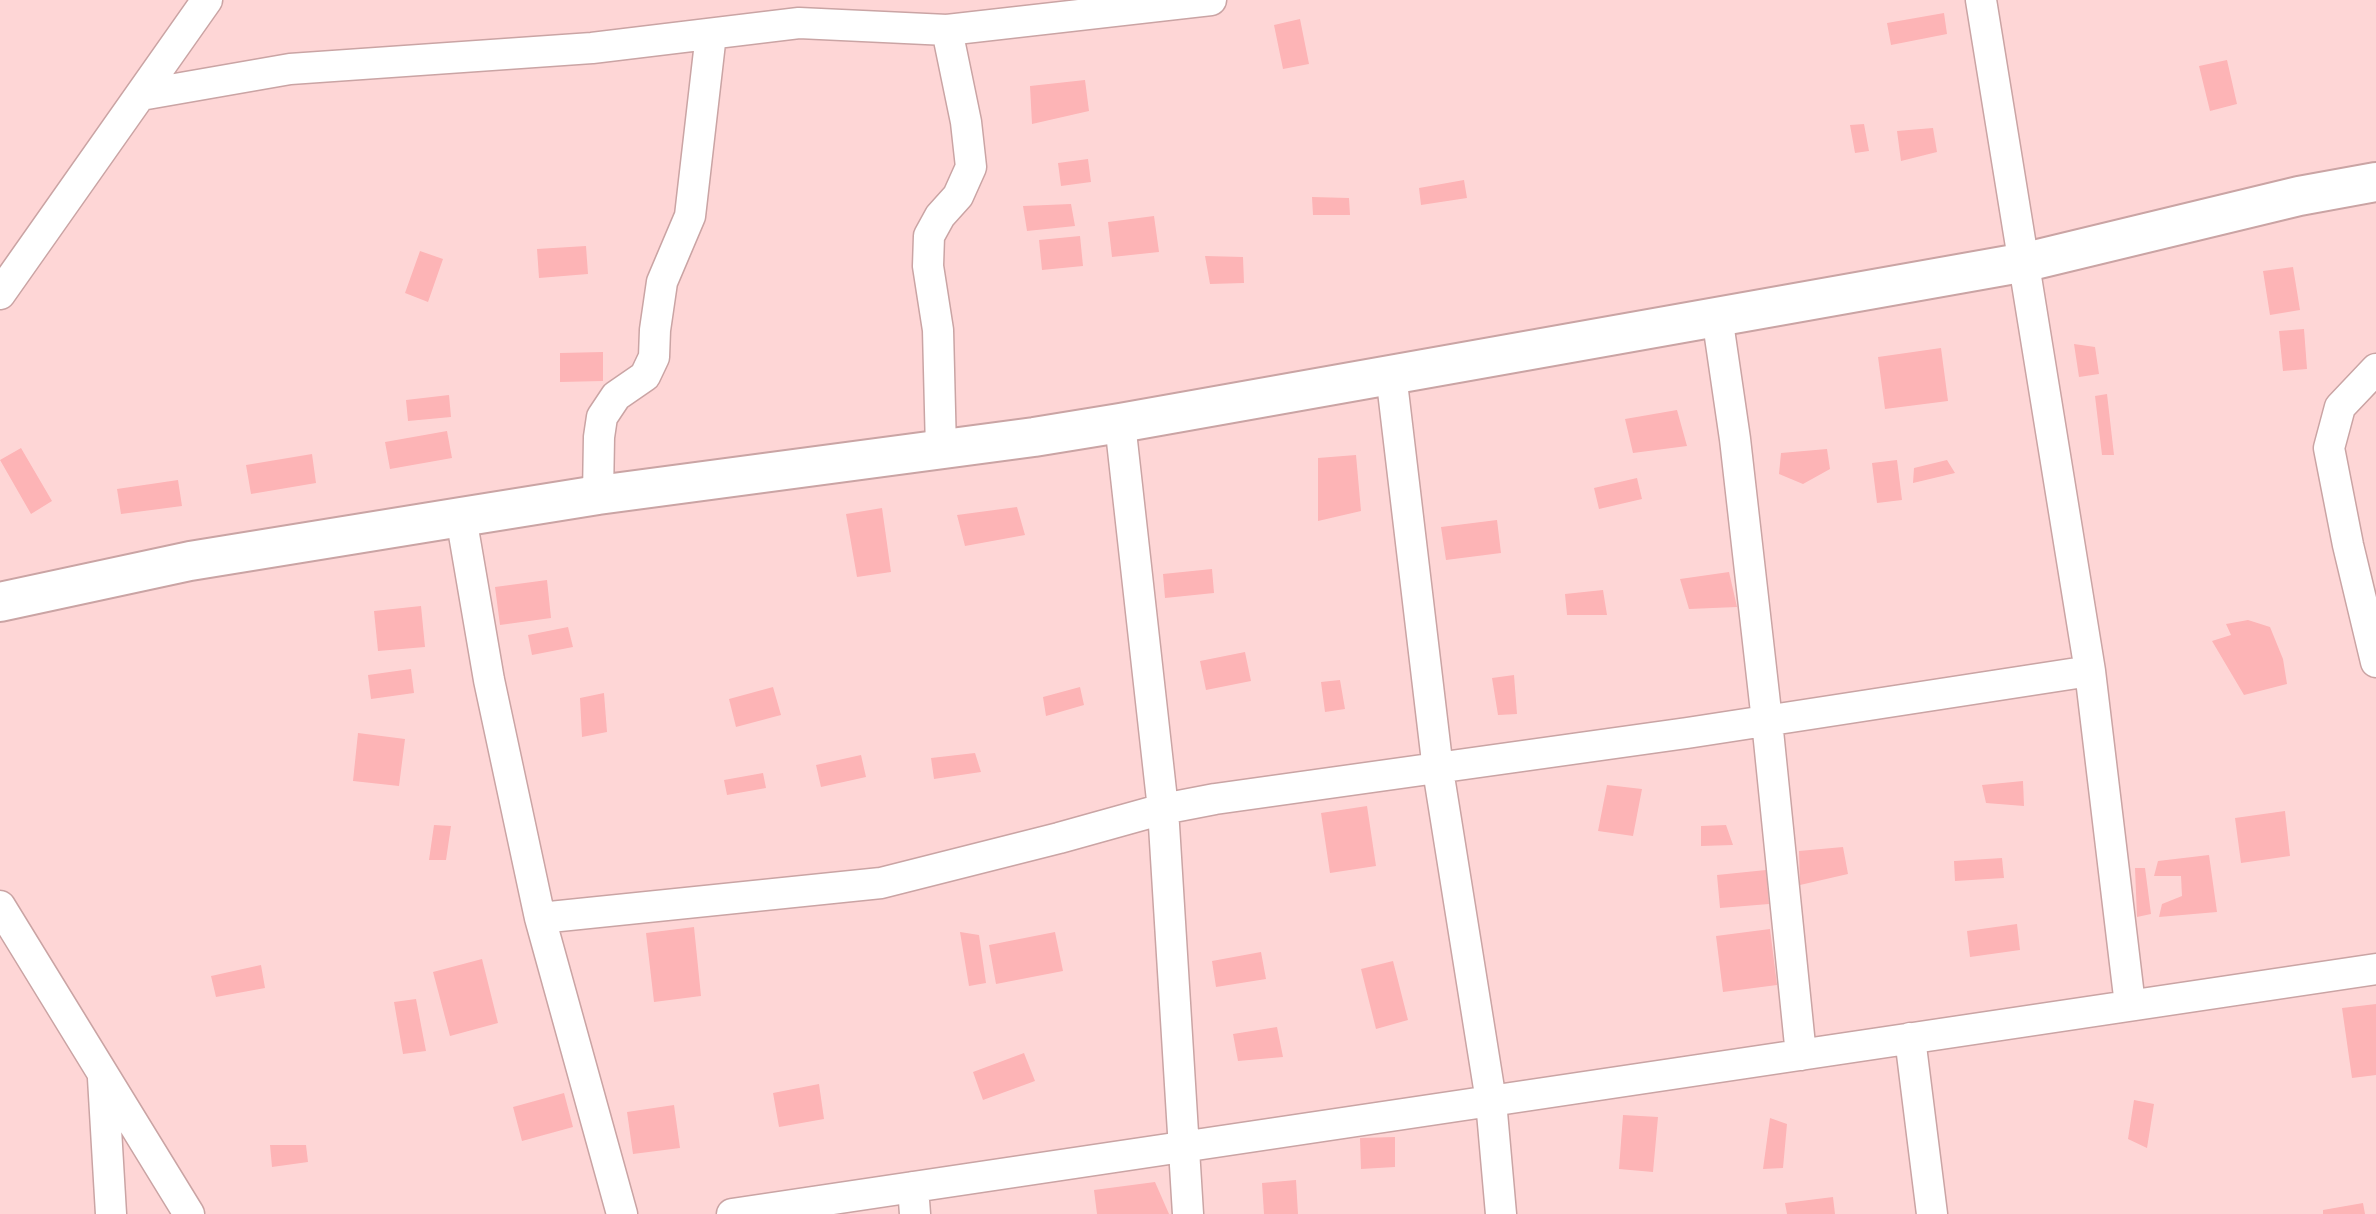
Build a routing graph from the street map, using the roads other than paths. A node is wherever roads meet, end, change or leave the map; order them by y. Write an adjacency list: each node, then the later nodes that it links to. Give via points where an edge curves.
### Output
1 (207, 0): 6 (street)
2 (1211, 0): 4 (street)
3 (1981, 0): 8 (street)
4 (947, 30): 5 (street, via 799,23); 14 (street, via 971,167 958,196 929,236)
5 (711, 34): 6 (street, via 592,48 290,69); 15 (street, via 690,216 662,282 654,357 645,376 616,396 602,418)
6 (141, 95): 9 (street)
7 (2376, 182): 8 (main road, via 2299,196)
8 (2026, 262): 10 (main road); 19 (street)
9 (0, 295)
10 (1717, 316): 12 (main road); 20 (street)
11 (2376, 369): 18 (street, via 2340,407 2329,448)
12 (1391, 374): 13 (main road); 21 (street)
13 (1120, 423): 14 (main road); 22 (street)
14 (941, 450): 15 (main road)
15 (598, 495): 16 (main road)
16 (461, 517): 17 (main road, via 190,561); 24 (street, via 489,680)
17 (0, 602)
18 (2376, 662)
19 (2090, 671): 20 (street); 26 (street)
20 (1767, 721): 21 (street); 28 (street)
21 (1438, 770): 22 (street); 30 (street)
22 (1163, 809): 24 (street, via 881,883); 31 (street)
23 (0, 906): 29 (street)
24 (540, 918): 35 (street)
25 (2376, 969): 26 (street)
26 (2130, 1005): 27 (street)
27 (1910, 1038): 28 (street); 39 (street)
28 (1801, 1055): 30 (street)
29 (102, 1073): 33 (street); 34 (street)
30 (1491, 1101): 31 (street); 38 (street)
31 (1185, 1146): 32 (street); 37 (street)
32 (914, 1200): 36 (street)
33 (111, 1214)
34 (189, 1214)
35 (622, 1214)
36 (732, 1214)
37 (1188, 1214)
38 (1501, 1214)
39 (1932, 1214)

